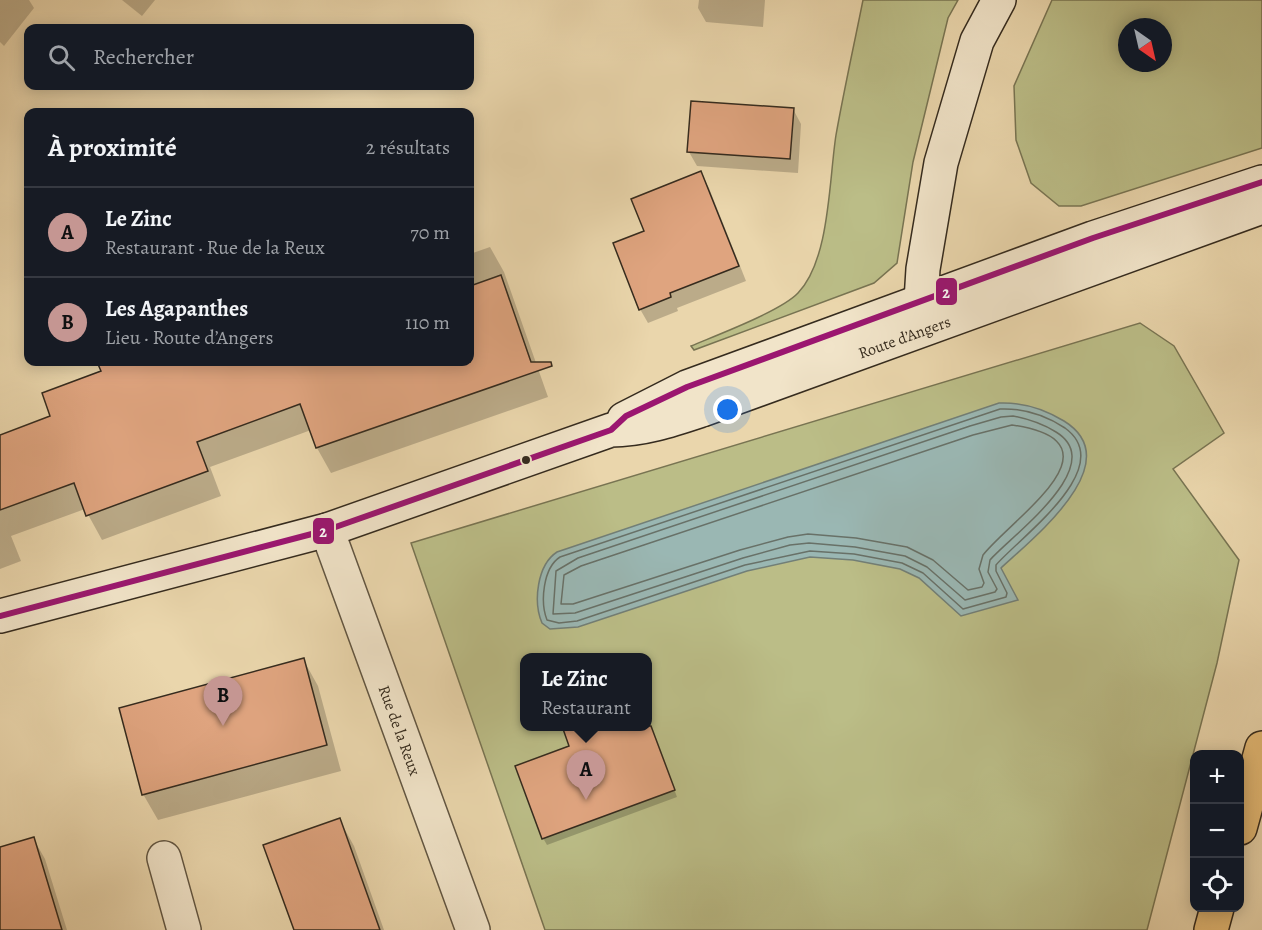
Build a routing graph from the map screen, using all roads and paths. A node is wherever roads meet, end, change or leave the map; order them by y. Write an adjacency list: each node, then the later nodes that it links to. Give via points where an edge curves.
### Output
1 (999, 0): 4 (street, via 977,41 941,163)
2 (1262, 182): 4 (street, Route d’Angers, via 1093,238)
3 (1262, 207): 5 (street, Route d’Angers, via 702,410 652,426)
4 (921, 302): 5 (street, Route d’Angers, via 687,387 626,416)
5 (611, 430): 6 (street, Route d’Angers)
6 (327, 530): 7 (street, Route d’Angers); 13 (street, Rue de la Reux)
7 (0, 616)
8 (1262, 748): 9 (highway)
9 (1244, 811)
10 (164, 858): 12 (street)
11 (1216, 912): 14 (highway)
12 (184, 930)
13 (473, 930)
14 (1211, 930)

